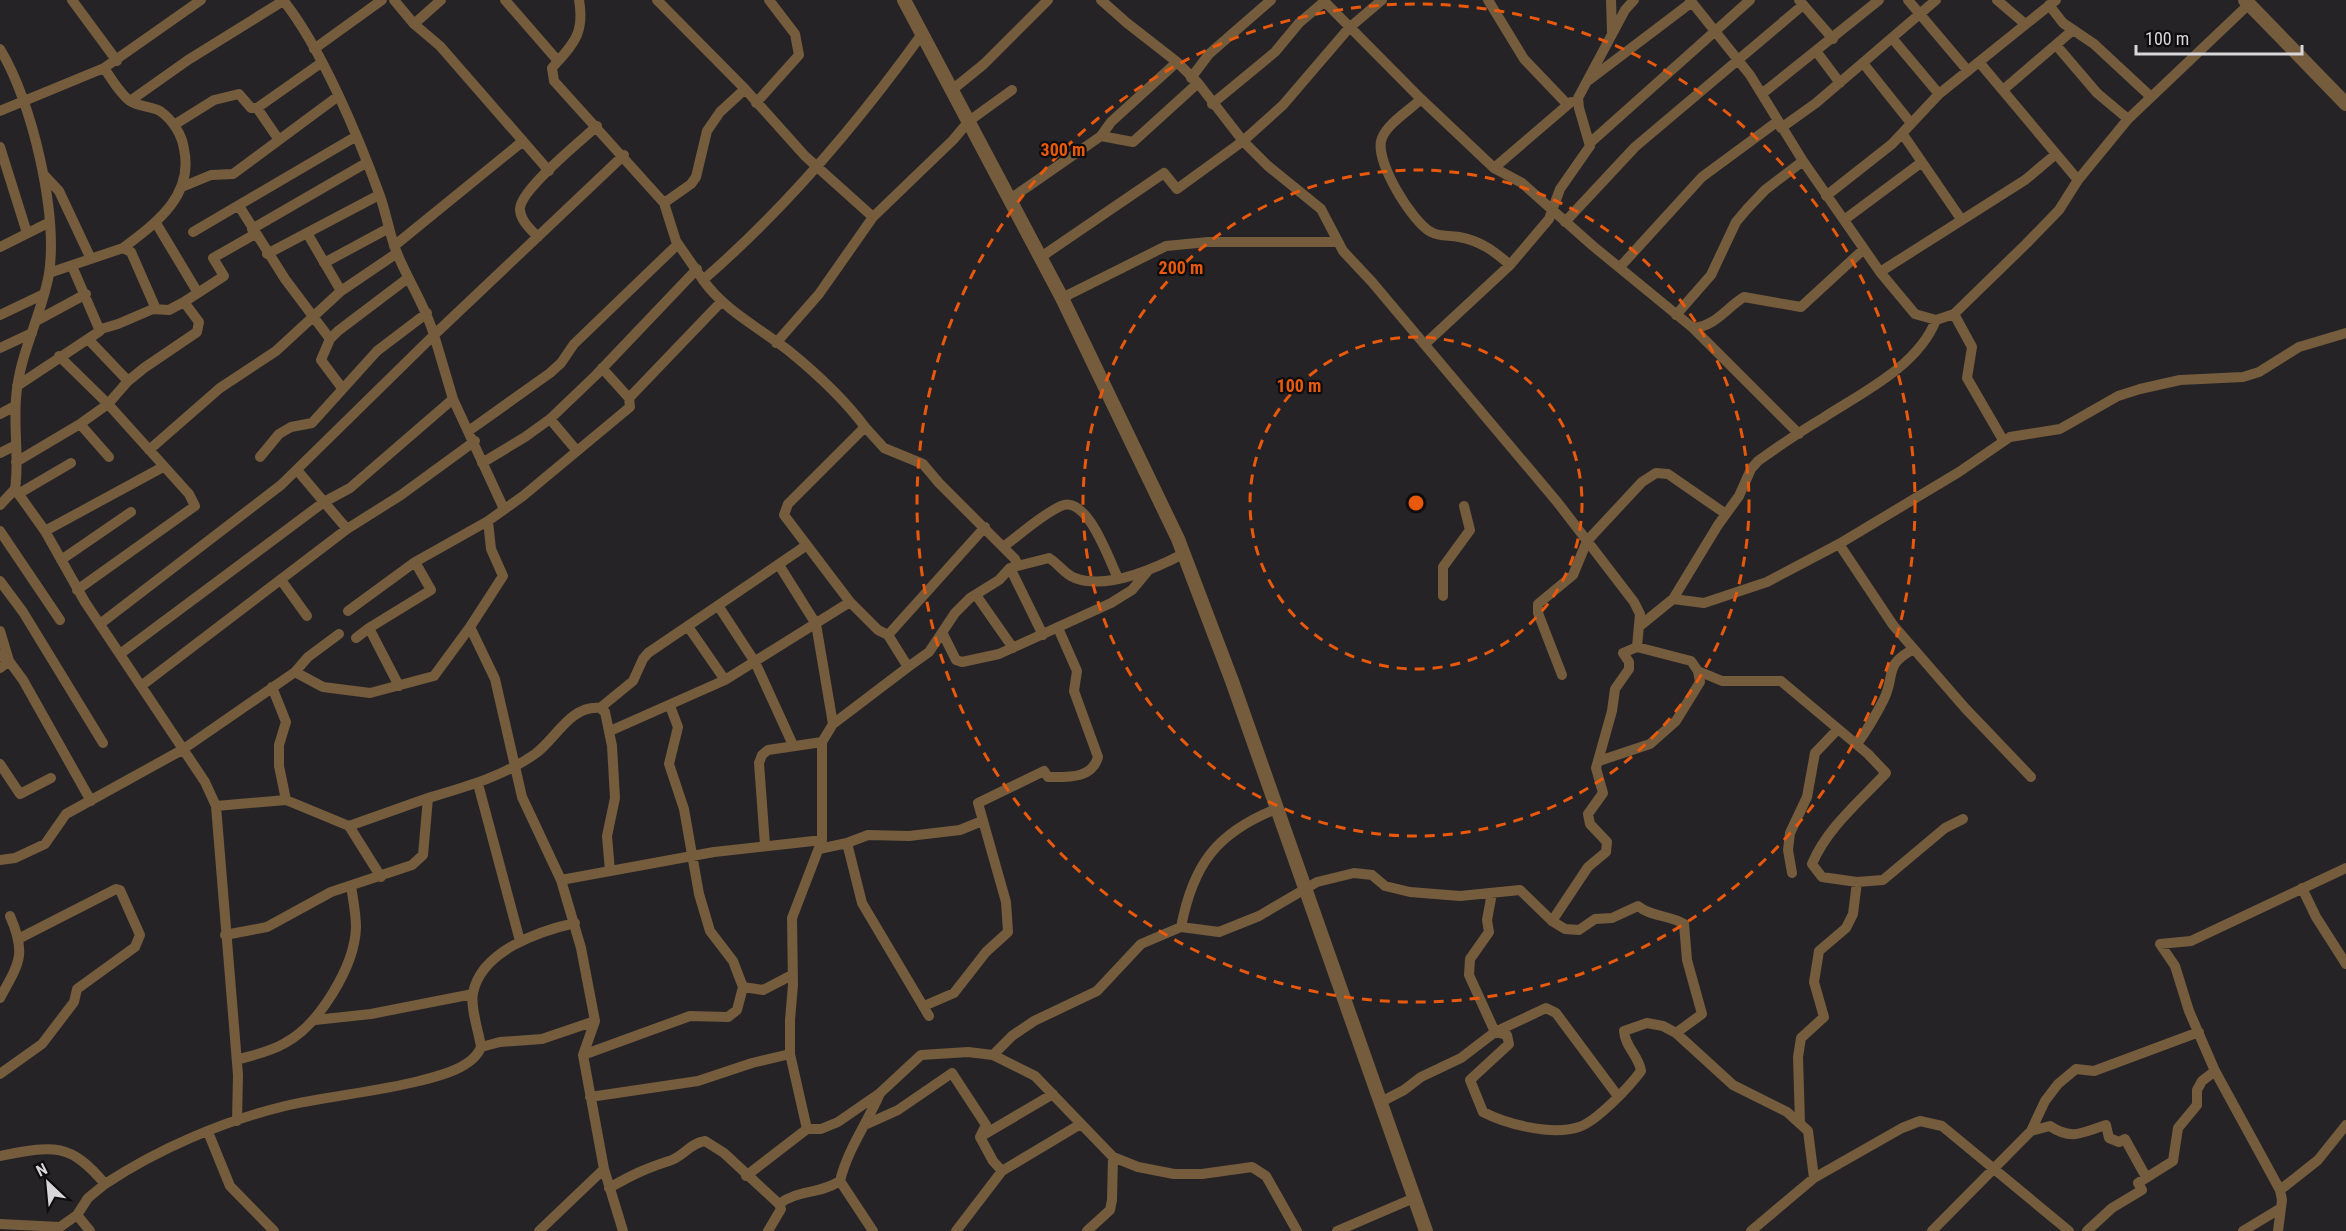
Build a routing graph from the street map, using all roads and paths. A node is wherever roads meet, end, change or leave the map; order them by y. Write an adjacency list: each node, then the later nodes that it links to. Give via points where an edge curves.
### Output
1 (72, 0): 45 (street)
2 (201, 0): 29 (street)
3 (283, 0): 42 (street); 66 (street)
4 (382, 0): 42 (street)
5 (394, 0): 32 (street)
6 (441, 0): 32 (street)
7 (505, 0): 46 (street)
8 (579, 0): 46 (street, via 580,28)
9 (657, 0): 56 (street)
10 (769, 0): 68 (street, via 795,34 799,55)
11 (904, 0): 36 (street)
12 (1048, 0): 57 (street, via 992,57)
13 (1101, 0): 47 (street)
14 (1271, 0): 53 (street, via 1209,54)
15 (1382, 0): 33 (street)
16 (1488, 0): 70 (street, via 1524,59)
17 (1611, 0): 37 (street)
18 (1634, 0): 37 (street)
19 (1750, 0): 34 (street)
20 (1879, 0): 39 (street)
21 (1908, 0): 30 (street)
22 (1936, 0): 30 (street)
23 (1997, 0): 31 (street)
24 (1324, 1): 33 (street); 69 (street, via 1275,52)
25 (1691, 1): 34 (street); 54 (street)
26 (1801, 2): 39 (street); 44 (street)
27 (2052, 2): 31 (street); 35 (street, via 2063,24)
28 (2246, 3): 62 (street); 71 (street)
29 (185, 4): 45 (street)
30 (1920, 14): 38 (street); 52 (street)
31 (2024, 23): 48 (street)
32 (414, 24): 84 (street, via 440,46)
33 (1349, 28): 65 (street); 85 (street, via 1283,105)
34 (1715, 30): 44 (street); 86 (street)
35 (2073, 30): 40 (street); 62 (street, via 2094,44)
36 (922, 34): 57 (street); 93 (street)
37 (1612, 35): 54 (street)
38 (1892, 38): 50 (street); 61 (street)
39 (1833, 39): 43 (street)
40 (2056, 45): 59 (street); 74 (street, via 2097,93)
41 (0, 49): 67 (street, via 23,94)
42 (314, 50): 49 (street)
43 (1816, 51): 55 (street); 60 (street)
44 (1738, 59): 60 (street); 108 (street, via 1635,147)
45 (117, 60): 51 (street)
46 (558, 61): 79 (street, via 552,68 554,81)
47 (1177, 62): 53 (street); 81 (street, via 1111,122)
48 (1980, 62): 52 (street); 59 (street)
49 (321, 63): 63 (street); 72 (street)
50 (1863, 63): 55 (street); 76 (street)
51 (104, 68): 66 (street); 67 (street)
52 (1968, 71): 61 (street)
53 (1195, 80): 69 (street); 81 (street, via 1133,142)
54 (1584, 83): 64 (street)
55 (1840, 83): 77 (street)
56 (745, 89): 68 (street); 102 (street, via 720,112 707,131 696,177)
57 (952, 90): 75 (street)
58 (1012, 90): 75 (street)
59 (2003, 90): 88 (street)
60 (1763, 93): 77 (street)
61 (1939, 94): 76 (street)
62 (2150, 96): 74 (street)
63 (337, 97): 82 (street); 83 (street)
64 (1578, 98): 70 (street); 86 (street)
65 (1421, 99): 94 (street); 128 (street, via 1384,134 1379,146 1382,162 1423,226 1442,236 1489,246)
66 (129, 101): 78 (street, via 160,111)
67 (23, 102): 73 (street); 96 (street)
68 (756, 103): 93 (street)
69 (1212, 104): 85 (street)
70 (1567, 104): 94 (street)
71 (2346, 104)
72 (257, 108): 78 (street, via 251,108 239,94 214,100); 83 (street)
73 (0, 111)
74 (2128, 118): 97 (street)
75 (969, 121): 101 (street); 105 (street)
76 (1910, 122): 80 (street)
77 (1780, 124): 90 (street); 129 (street, via 1702,177)
78 (174, 125): 98 (street, via 186,155)
79 (597, 126): 89 (street); 95 (street)
80 (1902, 133): 91 (street); 100 (street)
81 (1101, 136): 101 (street)
82 (355, 137): 92 (street); 103 (street)
83 (279, 140): 98 (street, via 233,174 211,175)
84 (523, 141): 95 (street); 122 (street)
85 (1243, 141): 117 (street, via 1321,209); 124 (street, via 1178,189 1164,173)
86 (1591, 142): 104 (street, via 1588,153 1560,189)
87 (0, 147): 114 (street)
88 (2056, 154): 97 (street); 106 (street, via 2025,180)
89 (624, 155): 102 (street); 116 (street)
90 (1803, 161): 100 (street); 146 (street, via 1747,208 1736,222 1711,275)
91 (1922, 162): 106 (street); 107 (street)
92 (366, 163): 99 (street); 113 (street)
93 (817, 167): 105 (street); 134 (street, via 768,222)
94 (1494, 168): 104 (street, via 1522,183)
95 (549, 171): 116 (street, via 521,202 524,222)
96 (44, 175): 109 (street); 125 (street, via 60,190)
97 (2079, 180): 144 (street, via 2059,210)
98 (182, 187): 110 (street, via 180,195)
99 (379, 195): 111 (street); 115 (street)
100 (1826, 196): 107 (street)
101 (1010, 199): 124 (street)
102 (664, 203): 119 (street)
103 (239, 206): 112 (street); 113 (street)
104 (1553, 212): 108 (street); 128 (street)
105 (873, 217): 157 (street, via 819,294)
106 (1961, 219): 131 (street)
107 (1844, 220): 121 (street)
108 (1565, 222): 129 (street)
109 (48, 223): 114 (street); 132 (street)
110 (156, 223): 120 (street); 136 (street)
111 (390, 228): 122 (street); 126 (street)
112 (193, 232)
113 (254, 232): 123 (street); 136 (street, via 213,258 224,276)
114 (27, 233): 118 (street)
115 (307, 233): 123 (street); 126 (street)
116 (538, 237): 154 (street)
117 (1338, 242): 139 (street, via 1208,242 1166,246); 158 (street)
118 (1, 243)
119 (678, 244): 130 (street); 174 (street, via 574,344 561,363)
120 (123, 248): 125 (street); 142 (street, via 131,252)
121 (1864, 249): 131 (street); 151 (street, via 1801,307 1744,297 1718,319)
122 (396, 250): 133 (street); 135 (street)
123 (267, 254): 147 (street)
124 (1041, 257): 139 (street)
125 (91, 259): 127 (street)
126 (324, 263): 135 (street)
127 (72, 266): 132 (street); 138 (street)
128 (1510, 266): 158 (street)
129 (1620, 267): 146 (street)
130 (697, 269): 134 (street); 161 (street)
131 (1880, 272): 148 (street, via 1915,314)
132 (49, 273): 137 (street)
133 (408, 278): 143 (street); 156 (street)
134 (703, 280): 140 (street)
135 (341, 291): 147 (street)
136 (198, 293): 141 (street)
137 (44, 294): 145 (street); 149 (street)
138 (86, 294): 149 (street); 150 (street)
139 (1062, 298): 203 (street)
140 (722, 301): 157 (street); 165 (street)
141 (184, 302): 142 (street, via 169,310); 162 (street, via 199,322 197,332)
142 (156, 309): 150 (street)
143 (427, 313): 154 (street); 164 (street, via 377,351)
144 (1954, 314): 148 (street); 175 (street, via 1972,346 1967,378)
145 (0, 315)
146 (1676, 315): 151 (street)
147 (312, 316): 156 (street); 177 (street, via 276,351 220,388)
148 (1936, 320): 173 (street, via 1915,353 1882,380)
149 (36, 321): 152 (street)
150 (101, 328): 155 (street)
151 (1693, 328): 173 (street)
152 (32, 333): 159 (street); 163 (street)
153 (2346, 333): 175 (street, via 2299,347 2259,372 2243,377 2180,380 2140,389 2118,396 2060,429)
154 (434, 335): 166 (street); 186 (street)
155 (88, 339): 160 (street); 162 (street)
156 (330, 339): 164 (street, via 321,360)
157 (776, 343): 172 (street, via 834,393)
158 (1425, 344): 199 (street)
159 (0, 348)
160 (59, 356): 163 (street); 167 (street)
161 (602, 368): 165 (street); 170 (street)
162 (128, 381): 167 (street)
163 (17, 386): 168 (street)
164 (342, 388): 181 (street, via 312,423 279,434)
165 (629, 398): 178 (street, via 630,407)
166 (453, 399): 174 (street); 188 (street, via 350,488)
167 (108, 404): 171 (street); 177 (street)
168 (15, 406): 169 (street); 176 (street)
169 (0, 414)
170 (550, 419): 178 (street); 184 (street)
171 (80, 424): 180 (street); 182 (street)
172 (865, 427): 195 (street, via 884,448 930,469 939,483); 201 (street, via 784,509 784,515)
173 (1799, 434): 193 (street, via 1754,464)
174 (472, 436): 184 (street); 196 (street, via 401,495)
175 (2003, 440): 200 (street, via 1959,472)
176 (16, 445): 179 (street); 182 (street)
177 (148, 450): 185 (street)
178 (577, 452): 191 (street)
179 (0, 453)
180 (109, 457)
181 (260, 457)
182 (16, 462): 187 (street)
183 (72, 463): 187 (street)
184 (482, 463): 191 (street)
185 (163, 466): 198 (street); 212 (street, via 195,506)
186 (297, 470): 188 (street); 221 (street, via 229,527)
187 (17, 492): 189 (street); 198 (street)
188 (324, 502): 196 (street); 237 (street)
189 (0, 505)
190 (1464, 507): 214 (street, via 1470,531 1443,567)
191 (504, 509): 194 (street)
192 (132, 512): 204 (street)
193 (1726, 514): 199 (street, via 1668,474 1656,473 1642,482); 215 (street)
194 (489, 520): 205 (street); 224 (street, via 491,549 503,576)
195 (985, 527): 202 (street); 231 (street)
196 (347, 529): 210 (street)
197 (0, 531): 220 (street)
198 (45, 531): 204 (street)
199 (1587, 542): 223 (street, via 1634,602); 243 (street, via 1573,575 1538,604)
200 (1839, 544): 215 (street, via 1767,582 1715,599 1692,603); 236 (street, via 1881,608)
201 (807, 545): 206 (street); 216 (street)
202 (1003, 547): 207 (street, via 1015,559); 209 (street, via 1062,505 1077,506 1090,521)
203 (1183, 554): 208 (street); 268 (street)
204 (61, 560): 212 (street)
205 (415, 562): 218 (street); 225 (street, via 431,590)
206 (779, 565): 217 (street); 222 (street)
207 (1014, 567): 209 (street, via 1049,558 1076,579); 213 (street); 232 (street)
208 (1147, 572): 209 (street); 227 (street, via 1132,590)
209 (1118, 578)
210 (281, 580): 219 (street); 245 (street)
211 (0, 581): 254 (street)
212 (77, 590): 221 (street)
213 (976, 595): 230 (street, via 955,613); 235 (street)
214 (1443, 596)
215 (1673, 600): 223 (street)
216 (850, 602): 222 (street); 231 (street)
217 (719, 607): 226 (street); 239 (street)
218 (348, 610)
219 (307, 616)
220 (60, 620)
221 (100, 624): 237 (street)
222 (816, 624): 239 (street); 250 (street)
223 (1641, 625): 234 (street)
224 (470, 627): 246 (street, via 438,673); 260 (street, via 495,679)
225 (369, 628): 233 (street); 246 (street)
226 (689, 628): 244 (street); 249 (street, via 648,653 633,681)
227 (1058, 628): 232 (street); 270 (street, via 1077,672 1074,691 1098,757 1095,767 1067,777 1048,777 1044,771 978,803)
228 (0, 631): 238 (street)
229 (339, 634): 242 (street)
230 (943, 634): 235 (street, via 956,660 962,662); 240 (street, via 929,652)
231 (888, 635): 240 (street)
232 (1043, 636): 235 (street)
233 (356, 638)
234 (1637, 647): 241 (street, via 1691,660); 258 (street, via 1623,652 1629,669 1615,689)
235 (1013, 648)
236 (1914, 649): 255 (street, via 1899,657 1888,674 1886,695); 261 (street)
237 (120, 654): 245 (street)
238 (3, 661): 266 (street, via 23,680)
239 (755, 662): 244 (street); 256 (street)
240 (908, 667): 250 (street)
241 (1698, 671): 251 (street, via 1722,681 1781,681); 258 (street, via 1700,682 1692,697 1659,738 1640,749)
242 (295, 672): 246 (street, via 323,687 358,693); 247 (street)
243 (1562, 675)
244 (725, 680): 248 (street)
245 (141, 686): 257 (street)
246 (399, 686)
247 (272, 687): 257 (street); 265 (street, via 286,722 279,745 279,766)
248 (670, 706): 252 (street); 275 (street, via 678,727 669,764 684,809)
249 (600, 708): 252 (street); 260 (street, via 572,716 535,754)
250 (833, 724): 253 (street)
251 (1838, 729): 255 (street); 279 (street, via 1813,759 1807,796 1790,833)
252 (610, 731): 278 (street, via 615,798 607,836)
253 (822, 742): 256 (street); 273 (street)
254 (103, 743)
255 (1857, 744): 282 (street, via 1886,773 1832,831 1812,864 1822,877)
256 (793, 745): 274 (street, via 768,750 759,764)
257 (182, 750): 266 (street); 267 (street, via 206,783)
258 (1599, 760): 288 (street, via 1597,776 1603,793 1588,814 1590,824 1607,842 1606,852 1588,867)
259 (0, 765): 262 (street, via 20,794)
260 (514, 766): 263 (street); 281 (street, via 522,797)
261 (2031, 777)
262 (51, 778)
263 (478, 784): 264 (street); 293 (street)
264 (428, 798): 271 (street); 280 (street, via 423,855 412,865)
265 (286, 800): 267 (street); 271 (street)
266 (91, 801): 276 (street, via 66,814 45,844 15,858)
267 (216, 806): 291 (street)
268 (1276, 809): 284 (street); 290 (street, via 1239,827 1206,857 1185,905)
269 (1963, 819): 282 (street, via 1945,828 1882,880)
270 (982, 821): 272 (street, via 960,830 909,836 868,835); 272 (street, via 1006,902 1008,932 986,952 954,993 927,1011 862,903)
271 (349, 826): 280 (street)
272 (847, 843): 273 (street)
273 (821, 844): 274 (street); 295 (street, via 792,918)
274 (765, 845): 275 (street)
275 (692, 856): 278 (street); 296 (street, via 710,931 733,962)
276 (0, 860)
277 (2346, 868): 285 (street)
278 (610, 871): 281 (street)
279 (1792, 873)
280 (381, 877): 283 (street)
281 (561, 880): 289 (street)
282 (1857, 882): 317 (street, via 1853,914 1846,928 1819,951 1814,981 1824,1017 1801,1038)
283 (351, 886): 291 (street, via 267,927); 299 (street, via 355,937 330,999)
284 (1304, 888): 286 (street, via 1354,873 1372,875 1385,886 1410,892 1460,896); 290 (street, via 1259,916 1219,932); 315 (street)
285 (2302, 888): 294 (street); 302 (street, via 2191,940 2160,944 2175,966)
286 (1492, 893): 288 (street, via 1520,890); 301 (street, via 1489,932 1470,958 1469,975)
287 (10, 916): 292 (street)
288 (1552, 921): 303 (street, via 1565,929 1579,930 1595,919 1612,918 1638,906 1645,912 1684,924 1687,960 1702,1014)
289 (574, 923): 293 (street); 300 (street)
290 (1181, 927): 307 (street, via 1141,944 1097,991 1034,1021)
291 (225, 935): 308 (street)
292 (20, 938): 298 (street, via 16,969); 310 (street, via 116,889 130,909 140,935 135,947 77,989 74,1002 42,1044)
293 (520, 941): 297 (street, via 483,972)
294 (2346, 964)
295 (792, 975): 296 (street, via 763,990); 305 (street)
296 (743, 987): 306 (street, via 737,1010 728,1017 690,1016)
297 (473, 994): 299 (street, via 371,1014); 304 (street)
298 (0, 998)
299 (315, 1020): 308 (street, via 287,1042)
300 (595, 1022): 304 (street, via 542,1039); 306 (street)
301 (1495, 1032): 313 (street, via 1537,1011 1550,1009); 313 (street, via 1507,1035 1509,1044 1470,1080 1483,1112 1505,1123 1578,1127 1608,1107); 315 (street, via 1461,1058 1420,1077)
302 (2199, 1032): 309 (street); 322 (street, via 2094,1071 2076,1069 2058,1083)
303 (1676, 1033): 313 (street, via 1647,1023 1624,1031 1641,1071); 317 (street, via 1733,1085 1772,1103)
304 (481, 1047): 316 (street, via 475,1058 428,1079 284,1107)
305 (790, 1054): 314 (street, via 698,1081); 321 (street)
306 (583, 1055): 314 (street)
307 (993, 1055): 311 (street, via 921,1055); 312 (street, via 1035,1076)
308 (237, 1060): 316 (street)
309 (2215, 1071): 331 (street, via 2202,1081 2197,1090 2197,1105 2178,1128 2173,1161); 336 (street)
310 (0, 1074)
311 (880, 1093): 318 (street); 321 (street, via 838,1122 821,1129)
312 (1053, 1094): 319 (street); 324 (street)
313 (1617, 1095)
314 (590, 1097): 327 (street)
315 (1379, 1104): 337 (street)
316 (237, 1121): 323 (street)
317 (1800, 1123): 332 (street, via 1809,1131)
318 (867, 1124): 324 (street, via 898,1110 952,1072 986,1125); 333 (street, via 853,1141)
319 (1079, 1125): 326 (street); 329 (street)
320 (2346, 1125): 336 (street, via 2318,1160)
321 (807, 1129): 330 (street)
322 (2031, 1131): 328 (street); 331 (street, via 2050,1126 2072,1136 2106,1125 2109,1138 2119,1142 2125,1139)
323 (208, 1132): 334 (street); 343 (street, via 230,1186)
324 (980, 1137): 329 (street)
325 (0, 1156): 334 (street, via 29,1151 70,1152 89,1164)
326 (1113, 1157): 349 (street, via 1110,1210); 350 (street, via 1174,1174 1252,1167 1260,1170)
327 (604, 1168): 335 (street); 344 (street)
328 (1996, 1168): 332 (street, via 1942,1126 1920,1121); 354 (street); 355 (street)
329 (1002, 1172): 348 (street)
330 (746, 1176): 335 (street, via 724,1153 705,1141); 338 (street)
331 (2146, 1177): 356 (street, via 2138,1183 2142,1190 2112,1208)
332 (1814, 1178): 353 (street)
333 (840, 1181): 338 (street, via 824,1190 793,1194); 347 (street)
334 (105, 1184): 340 (street, via 88,1198)
335 (609, 1188): 345 (street)
336 (2280, 1190): 339 (street)
337 (1414, 1198): 351 (street); 352 (street)
338 (779, 1204): 346 (street, via 781,1209)
339 (2281, 1208): 357 (street); 358 (street)
340 (77, 1215): 341 (street, via 60,1227); 342 (street)
341 (0, 1224)
342 (90, 1231)
343 (274, 1231)
344 (539, 1231)
345 (623, 1231)
346 (768, 1231)
347 (873, 1231)
348 (956, 1231)
349 (1087, 1231)
350 (1297, 1231)
351 (1337, 1231)
352 (1426, 1231)
353 (1751, 1231)
354 (1932, 1231)
355 (2069, 1231)
356 (2087, 1231)
357 (2243, 1231)
358 (2278, 1231)

